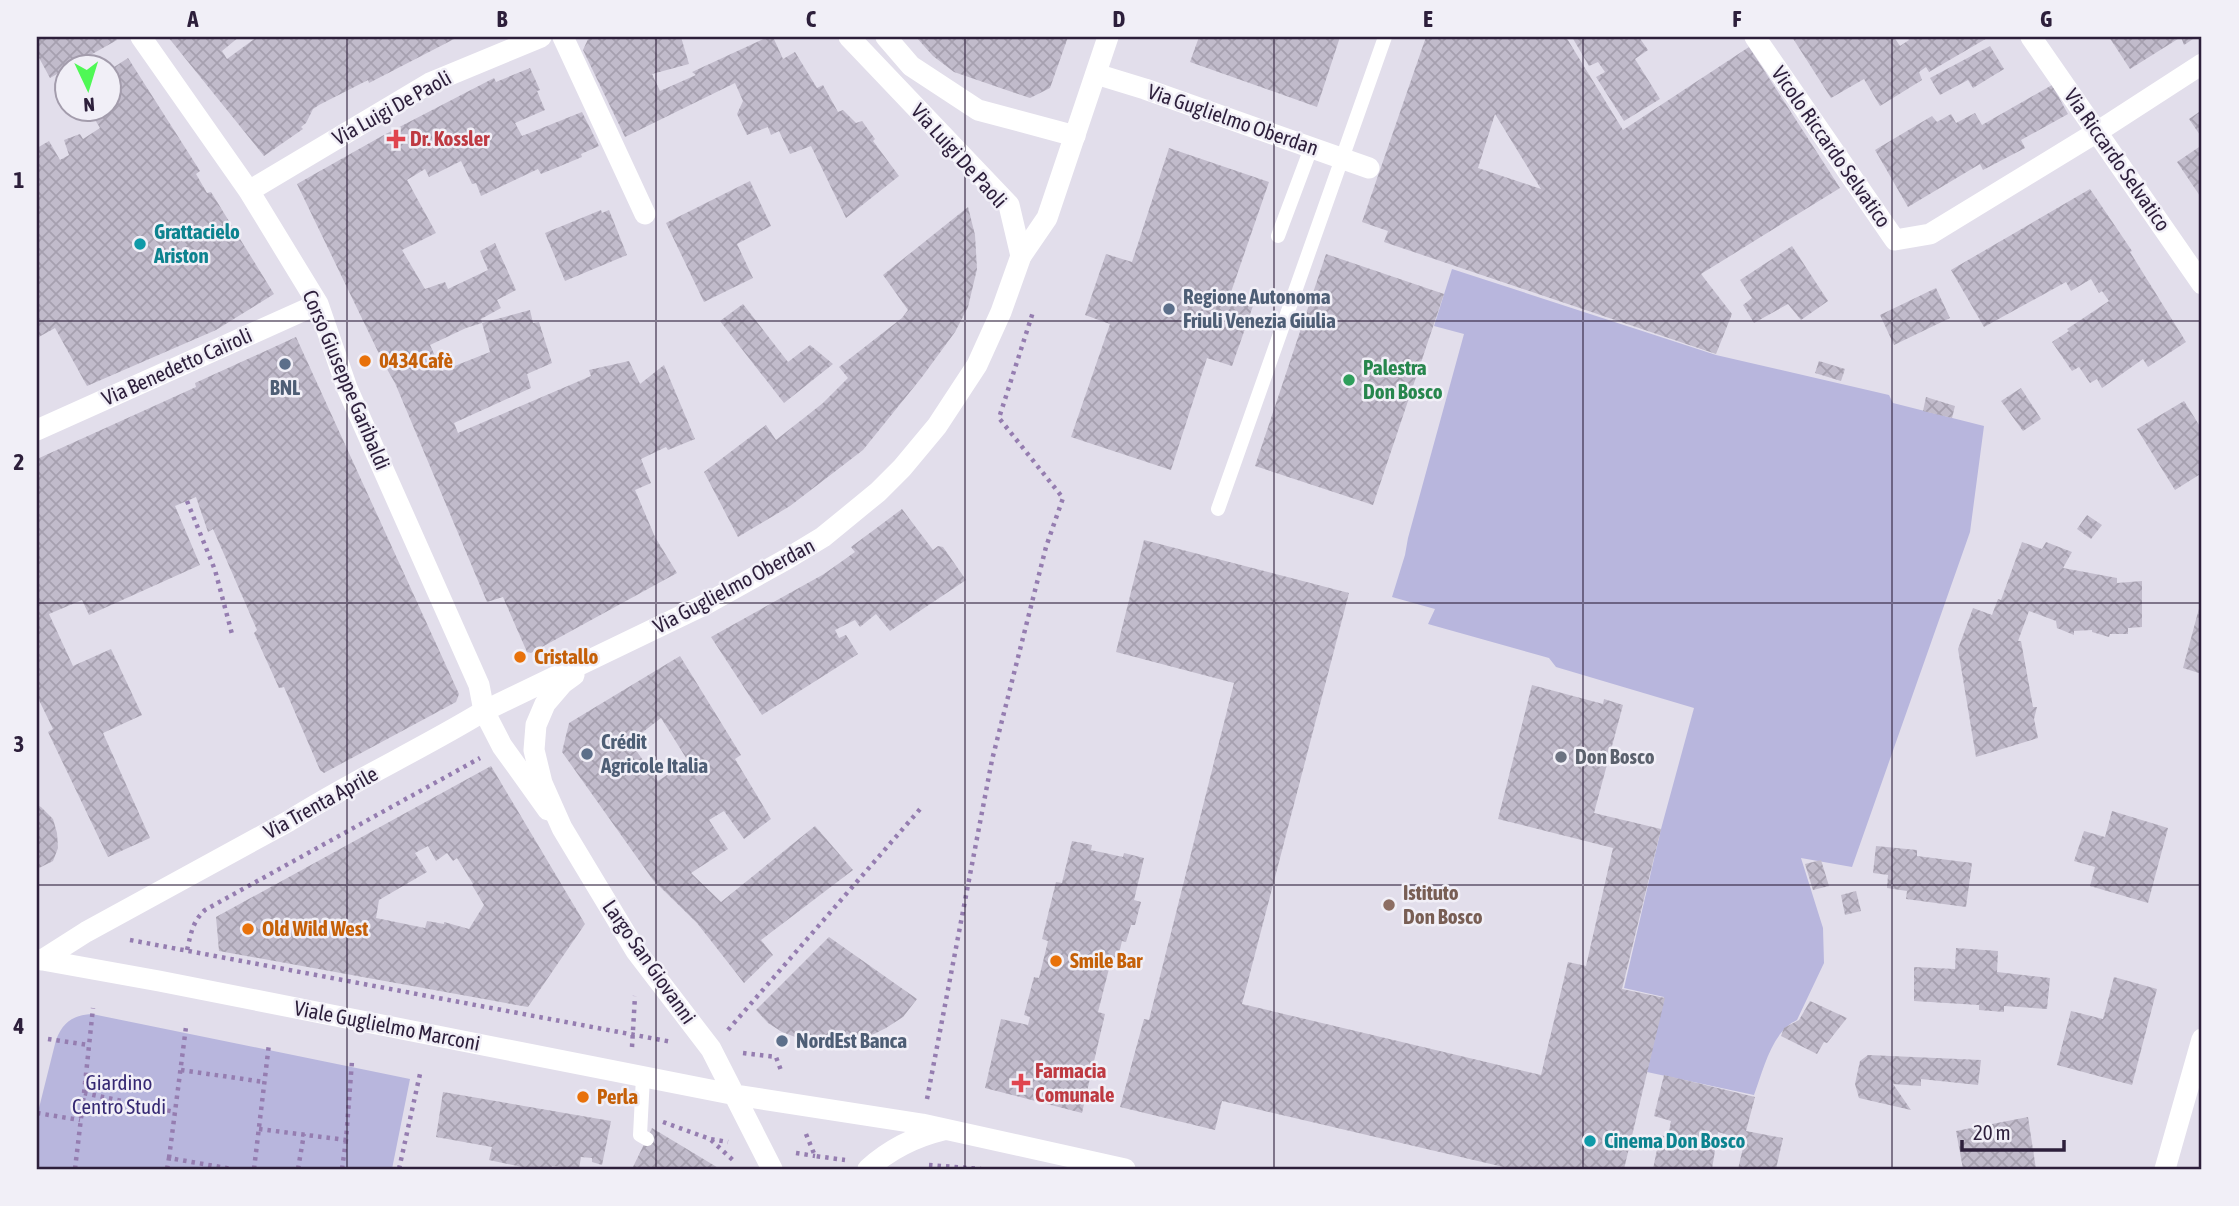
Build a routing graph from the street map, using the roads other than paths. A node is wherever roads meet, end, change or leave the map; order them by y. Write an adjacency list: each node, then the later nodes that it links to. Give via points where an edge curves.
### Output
1 (141, 37): 17 (street, Corso Giuseppe Garibaldi)
2 (541, 37): 17 (street, Via Luigi De Paoli, via 430,83)
3 (563, 37): 18 (street)
4 (849, 37): 20 (street, Via Luigi De Paoli, via 1009,205)
5 (886, 37): 13 (street, Via Luigi De Paoli, via 911,66 978,110)
6 (1108, 37): 11 (street, Via Guglielmo Oberdan)
7 (1385, 37): 15 (lane)
8 (1755, 37): 12 (street, Vicolo Riccardo Selvatico, via 1895,240 1930,234)
9 (2031, 37): 12 (street, Via Riccardo Selvatico)
10 (2202, 64): 12 (street)
11 (1096, 74): 13 (street, Via Guglielmo Oberdan); 14 (street, Via Guglielmo Oberdan)
12 (2097, 132): 21 (street, Via Riccardo Selvatico)
13 (1075, 136): 20 (street, Via Guglielmo Oberdan, via 1046,218)
14 (1311, 148): 15 (street, Via Guglielmo Oberdan); 19 (lane)
15 (1343, 159): 16 (street, Via Guglielmo Oberdan); 24 (lane)
16 (1369, 168)
17 (249, 191): 22 (street, Corso Giuseppe Garibaldi)
18 (645, 214)
19 (1278, 236)
20 (1020, 256): 25 (street, Via Guglielmo Oberdan, via 977,365 937,426 878,492 785,561)
21 (2202, 284)
22 (317, 304): 23 (street, Via Benedetto Cairoli); 26 (street, Corso Giuseppe Garibaldi, via 347,388 479,685)
23 (37, 429)
24 (1218, 509)
25 (604, 653): 26 (street, Via Trenta Aprile); 27 (street, Largo San Giovanni, via 563,683 545,704 536,725 534,750 542,783)
26 (484, 711): 27 (street, Largo San Giovanni, via 502,746); 28 (street, Via Trenta Aprile, via 86,932)
27 (562, 828): 31 (street, Largo San Giovanni, via 636,951 711,1049)
28 (39, 963): 30 (street, Viale Guglielmo Marconi, via 159,981)
29 (2202, 1039): 37 (street)
30 (643, 1077): 31 (street, Viale Guglielmo Marconi); 33 (lane, via 640,1135)
31 (736, 1095): 32 (street); 34 (street, Largo San Giovanni)
32 (947, 1129): 35 (street, via 922,1135 886,1153); 36 (street)
33 (647, 1139)
34 (772, 1169)
35 (868, 1169)
36 (1125, 1169)
37 (2165, 1169)

